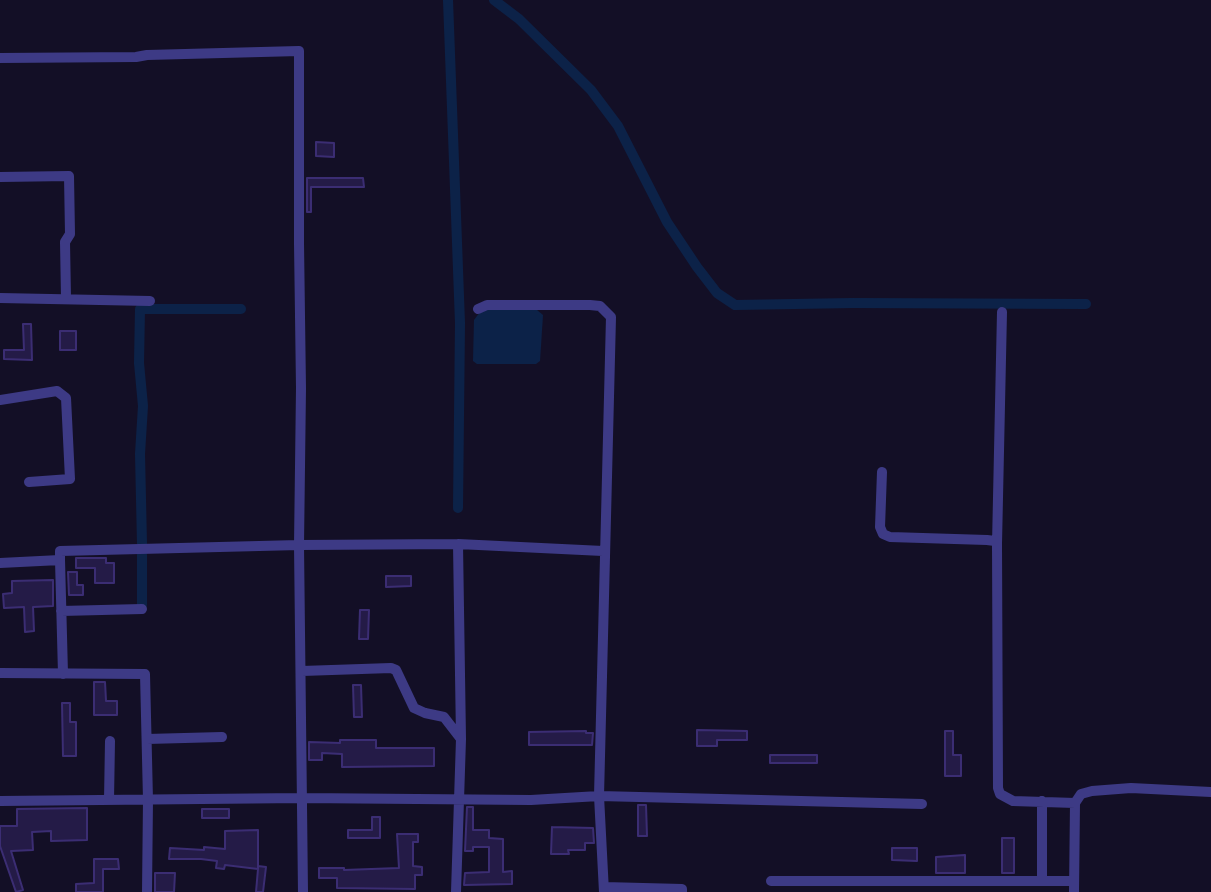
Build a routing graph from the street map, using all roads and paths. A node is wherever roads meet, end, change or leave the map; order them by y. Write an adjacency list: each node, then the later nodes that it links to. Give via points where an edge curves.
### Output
1 (0, 58): 13 (street, via 299,51)
2 (0, 177): 4 (street, via 69,176)
3 (0, 298): 4 (street)
4 (66, 298): 5 (street)
5 (150, 301)
6 (478, 309): 14 (street, via 487,305 590,305 600,306 611,317)
7 (1002, 312): 12 (street)
8 (0, 400): 10 (street, via 57,391 66,398 70,479)
9 (882, 472): 12 (street, via 883,534)
10 (29, 482)
11 (458, 544): 13 (street); 14 (street); 24 (street)
12 (997, 544): 33 (street, via 996,782 1006,799)
13 (299, 545): 15 (street, via 60,551); 19 (street)
14 (603, 551): 27 (street)
15 (60, 560): 16 (street); 18 (street)
16 (0, 563)
17 (142, 609): 18 (street)
18 (61, 611): 21 (street)
19 (302, 671): 24 (street, via 396,670 414,708 444,717); 28 (street)
20 (0, 673): 21 (street)
21 (63, 674): 23 (street, via 145,674)
22 (222, 737): 23 (street)
23 (147, 739): 30 (street)
24 (461, 739): 31 (street)
25 (110, 741): 29 (street)
26 (1211, 792): 34 (street, via 1108,789 1081,794)
27 (599, 796): 31 (street); 35 (street); 39 (street)
28 (302, 798): 30 (street); 31 (street); 41 (street)
29 (109, 800): 30 (street); 32 (street)
30 (148, 800): 40 (street)
31 (459, 800): 42 (street)
32 (0, 801)
33 (1042, 801): 34 (street); 37 (street)
34 (1075, 803): 38 (street)
35 (922, 804)
36 (771, 881): 37 (street)
37 (1042, 881): 38 (street)
38 (1074, 887)
39 (604, 890): 43 (street)
40 (147, 892)
41 (303, 892)
42 (456, 892)
43 (682, 892)

